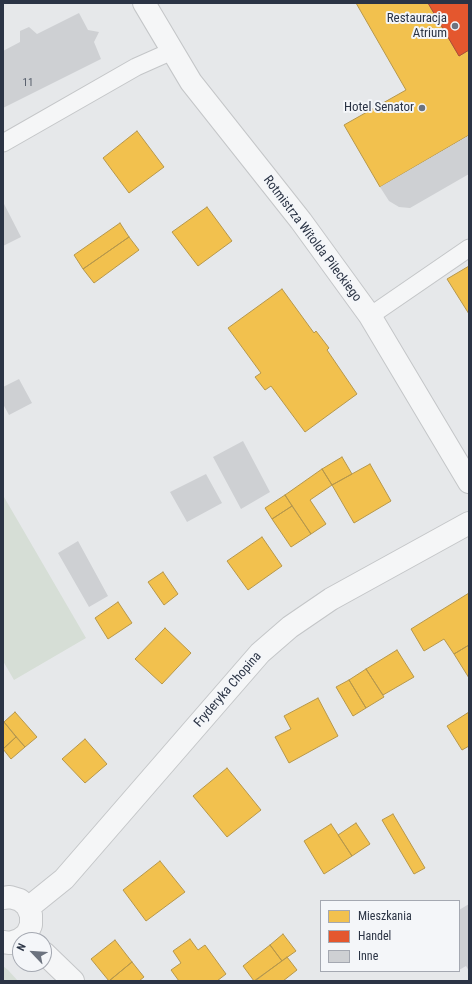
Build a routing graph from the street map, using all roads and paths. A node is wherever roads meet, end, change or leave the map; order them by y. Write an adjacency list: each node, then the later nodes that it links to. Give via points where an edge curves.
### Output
1 (144, 3): 2 (street, Rotmistrza Witolda Pileckiego)
2 (172, 51): 3 (lane, via 136,67); 5 (street, Rotmistrza Witolda Pileckiego, via 190,82 302,221)
3 (3, 143)
4 (469, 248): 5 (lane)
5 (370, 316): 6 (street, Rotmistrza Witolda Pileckiego)
6 (469, 482)
7 (469, 523): 9 (street, Fryderyka Chopina, via 331,599 290,627 260,653 64,879)
8 (3, 898): 9 (street, via 20,900)
9 (28, 908): 10 (street, via 31,915)
10 (29, 932)
11 (52, 961): 12 (street)
12 (73, 981)

